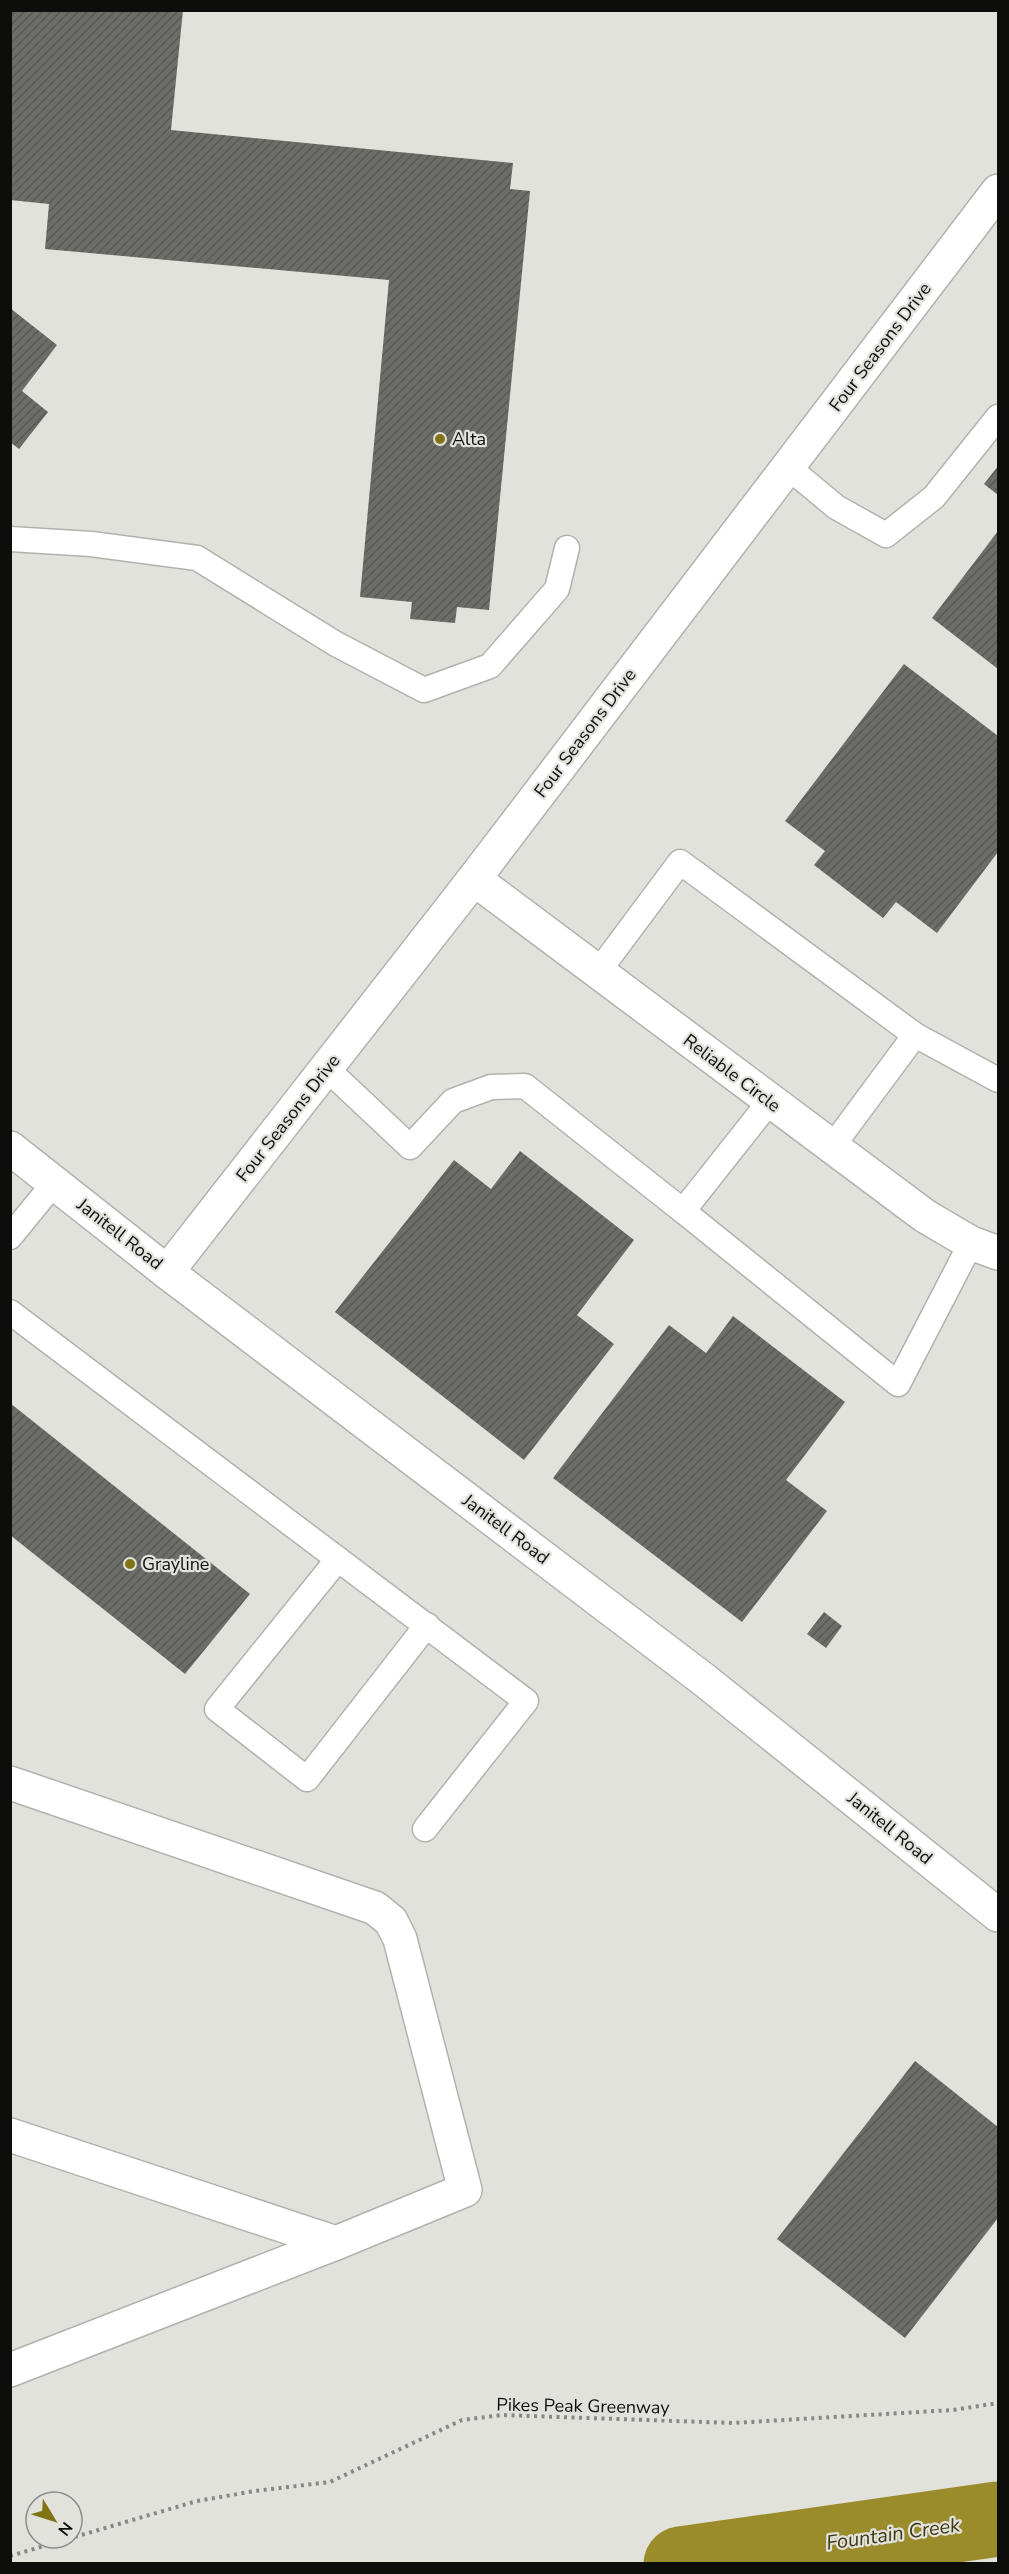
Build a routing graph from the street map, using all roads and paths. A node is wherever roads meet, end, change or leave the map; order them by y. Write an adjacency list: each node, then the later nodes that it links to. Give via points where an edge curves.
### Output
1 (999, 191): 3 (street, Four Seasons Drive)
2 (999, 417): 3 (lane, via 934,497 886,535 836,507)
3 (788, 467): 6 (street, Four Seasons Drive)
4 (10, 538): 5 (lane, via 197,558 336,644 424,690 490,666 556,589)
5 (567, 548)
6 (474, 879): 7 (street, Reliable Circle); 9 (street, Four Seasons Drive)
7 (598, 972): 8 (lane, via 680,862); 11 (street, Reliable Circle)
8 (915, 1035): 10 (lane); 12 (lane)
9 (326, 1068): 15 (lane, via 410,1147 453,1101 490,1087 525,1086); 18 (street, Four Seasons Drive)
10 (999, 1080)
11 (770, 1101): 12 (street, Reliable Circle); 15 (lane)
12 (832, 1147): 17 (street, Reliable Circle, via 925,1216)
13 (10, 1148): 14 (street, Janitell Road)
14 (54, 1183): 16 (lane); 18 (street, Janitell Road)
15 (683, 1211): 17 (lane, via 898,1384)
16 (10, 1237)
17 (985, 1248)
18 (167, 1272): 24 (street, Janitell Road, via 694,1672)
19 (10, 1311): 20 (lane)
20 (338, 1559): 21 (lane); 21 (lane, via 217,1709 307,1779)
21 (427, 1625): 23 (lane, via 526,1701)
22 (10, 1783): 26 (street, via 375,1908 391,1921 400,1939 465,2190)
23 (425, 1829)
24 (999, 1915)
25 (10, 2135): 26 (street)
26 (336, 2243): 27 (street)
27 (10, 2370)
28 (999, 2403): 29 (path, Pikes Peak Greenway, via 953,2410 733,2423 502,2415 462,2420 330,2482 197,2501)
29 (10, 2556)

